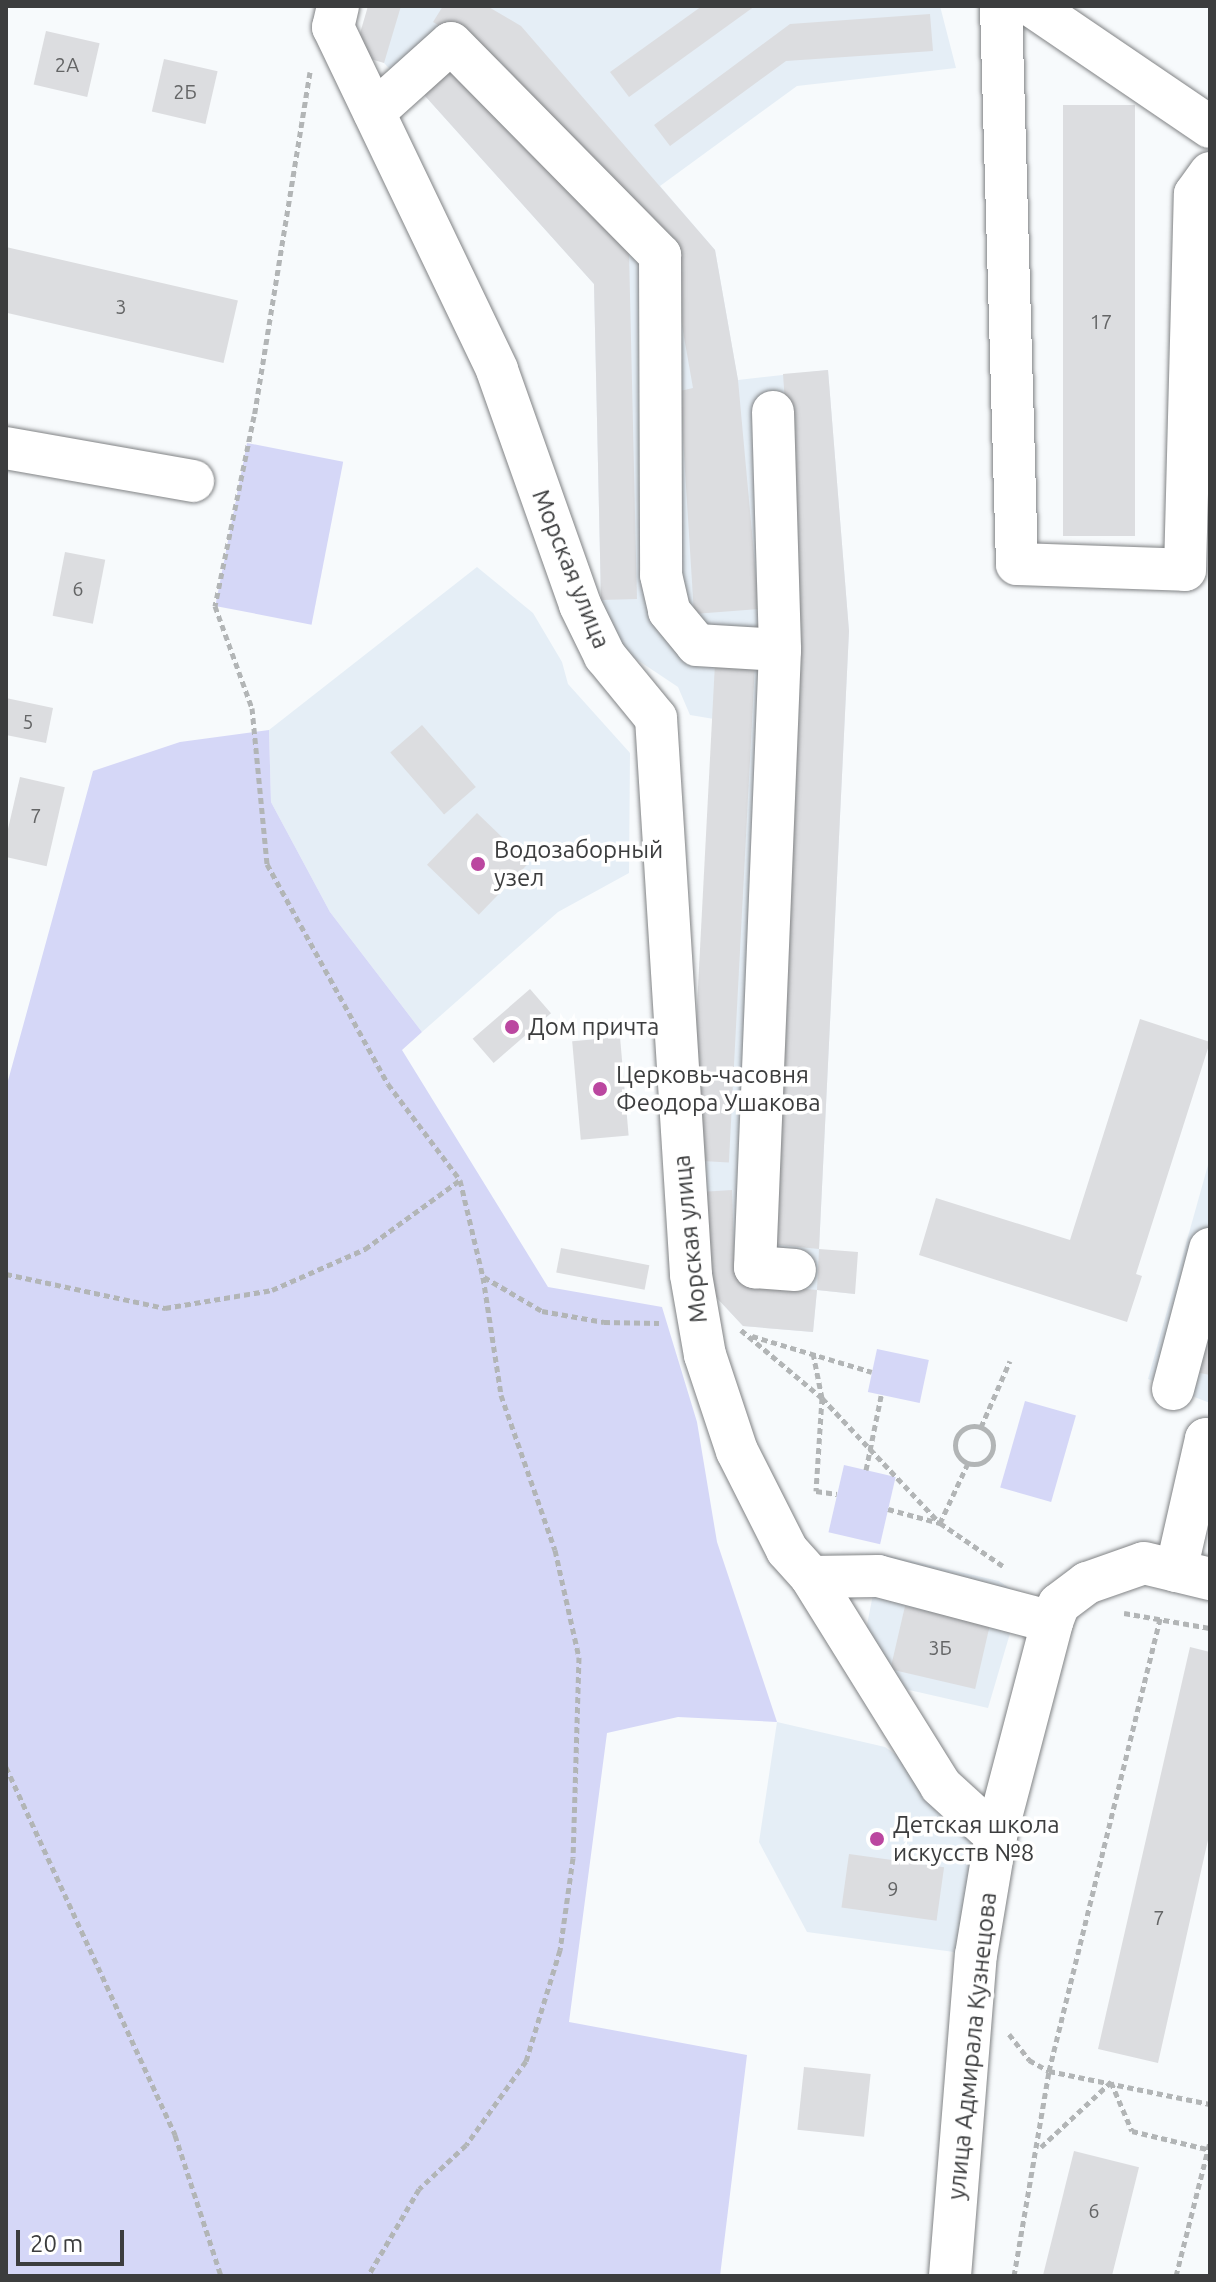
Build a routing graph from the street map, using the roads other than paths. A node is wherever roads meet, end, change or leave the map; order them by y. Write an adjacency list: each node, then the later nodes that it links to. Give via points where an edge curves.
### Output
1 (338, 6): 5 (street, Морская улица, via 333,27)
2 (1001, 6): 7 (street, via 1017,564 1185,570 1195,194)
3 (1032, 6): 4 (street)
4 (1079, 19): 6 (street)
5 (374, 112): 11 (street, via 451,43 660,255 661,575 669,611 697,645); 17 (street, Морская улица, via 497,370 580,605 605,656 656,718 685,1222 678,1314 705,1355 737,1451 787,1550)
6 (1210, 127)
7 (1210, 173)
8 (773, 412): 11 (street)
9 (6, 448): 10 (street)
10 (193, 481)
11 (780, 650): 13 (street, via 755,1267)
12 (1210, 1249): 14 (street)
13 (795, 1270)
14 (1173, 1389)
15 (1210, 1440): 16 (street, via 1206,1439)
16 (1193, 1575): 18 (street, via 1144,1563 1087,1583)
17 (811, 1577): 18 (street, via 878,1576); 19 (street, Морская улица, via 941,1786)
18 (1056, 1613): 19 (street, улица Адмирала Кузнецова)
19 (996, 1836): 20 (street, улица Адмирала Кузнецова, via 976,1955)
20 (950, 2276)

